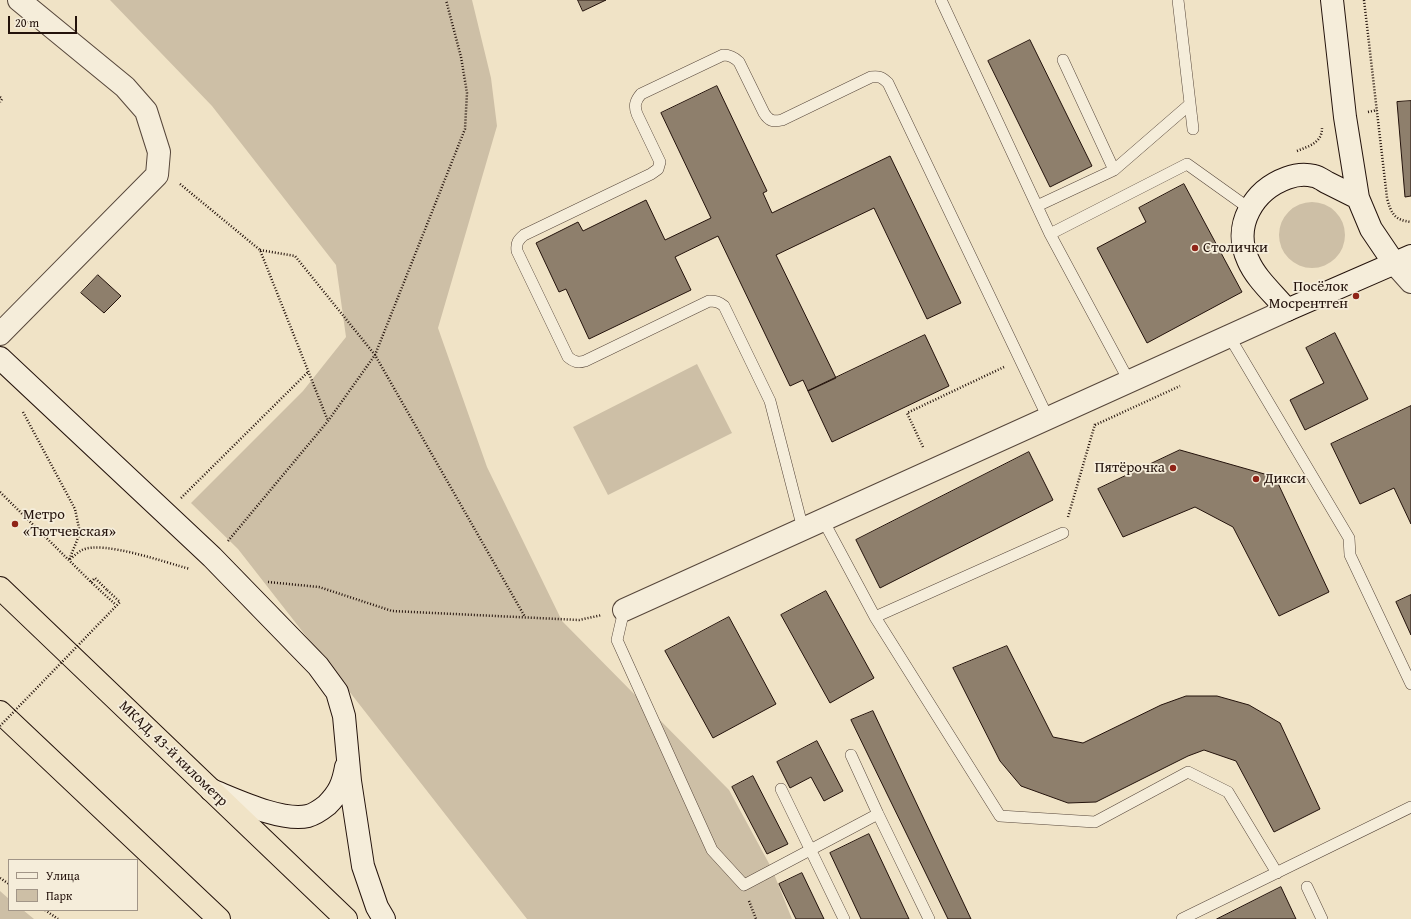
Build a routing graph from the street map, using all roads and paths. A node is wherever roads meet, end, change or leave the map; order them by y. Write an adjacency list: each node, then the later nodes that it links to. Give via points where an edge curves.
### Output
1 (19, 0): 25 (street, via 125,87 146,111 159,152 157,175)
2 (446, 0): 27 (path, via 466,86 465,130)
3 (941, 0): 17 (lane)
4 (1178, 0): 10 (lane)
5 (1332, 0): 16 (street, via 1344,110)
6 (1364, 0): 19 (path, via 1387,198 1391,214 1402,221)
7 (1063, 60): 14 (lane)
8 (0, 97): 9 (path)
9 (0, 102)
10 (1189, 105): 12 (lane); 14 (lane)
11 (1322, 122): 13 (path, via 1322,134 1316,143)
12 (1193, 129)
13 (1291, 154)
14 (1114, 170): 17 (lane)
15 (180, 184): 21 (path)
16 (1358, 198): 18 (street, via 1315,176 1302,175 1270,185); 22 (street, via 1371,228)
17 (1037, 206): 20 (lane)
18 (1250, 209): 20 (lane, via 1187,164); 24 (street, via 1243,228 1247,259 1258,277)
19 (1411, 222)
20 (1050, 234): 31 (lane)
21 (260, 250): 27 (path, via 295,256); 30 (path)
22 (1403, 259): 23 (street); 24 (street)
23 (1411, 282)
24 (1287, 310): 26 (street)
25 (0, 334)
26 (1229, 336): 31 (street); 52 (lane, via 1349,538 1350,555)
27 (375, 355): 35 (path); 51 (path)
28 (0, 358): 55 (street, via 212,557 318,666 337,692 344,716)
29 (1020, 359): 34 (lane); 36 (path, via 907,413); 40 (lane, via 888,83 883,78 871,77 774,122 767,119 739,62 729,55 723,55 641,94 635,106 660,162 658,169 524,235 518,239 517,251 568,357 579,363 709,301 724,306 770,401)
30 (308, 372): 35 (path); 38 (path)
31 (1130, 381): 32 (street)
32 (1104, 393): 34 (street); 41 (path)
33 (20, 407): 43 (path, via 75,509 80,533)
34 (1048, 418): 39 (street)
35 (328, 421): 42 (path)
36 (923, 447)
37 (0, 492): 43 (path)
38 (176, 502)
39 (823, 520): 40 (street); 50 (lane)
40 (803, 529): 49 (street)
41 (1063, 533): 50 (lane)
42 (228, 541)
43 (69, 560): 44 (path, via 83,550 100,547 137,554); 46 (path)
44 (197, 571)
45 (266, 581): 51 (path, via 319,587 392,611)
46 (91, 582): 48 (path); 48 (path, bridge, via 95,578 120,602)
47 (0, 588): 58 (highway, МКАД, 43-й километр)
48 (116, 605): 54 (path, bridge)
49 (624, 610): 51 (path, via 579,620); 61 (lane, via 617,640 712,850 744,885)
50 (875, 617): 62 (lane, via 1000,816 1095,822 1188,772 1228,792)
51 (526, 618)
52 (1411, 684)
53 (0, 712): 66 (highway)
54 (0, 726)
55 (348, 754): 58 (street, via 344,779 336,796 309,816 294,817 264,810); 68 (street, via 363,866 377,907)
56 (851, 755): 60 (lane)
57 (781, 789): 61 (lane)
58 (211, 790): 67 (highway, МКАД, 43-й километр)
59 (1411, 807): 62 (lane)
60 (878, 814): 61 (lane); 70 (lane)
61 (810, 850): 69 (lane)
62 (1277, 873): 71 (lane)
63 (1306, 887): 72 (lane)
64 (46, 911): 65 (path)
65 (58, 919)
66 (218, 919)
67 (346, 919)
68 (384, 919)
69 (844, 919)
70 (929, 919)
71 (1182, 919)
72 (1322, 919)

